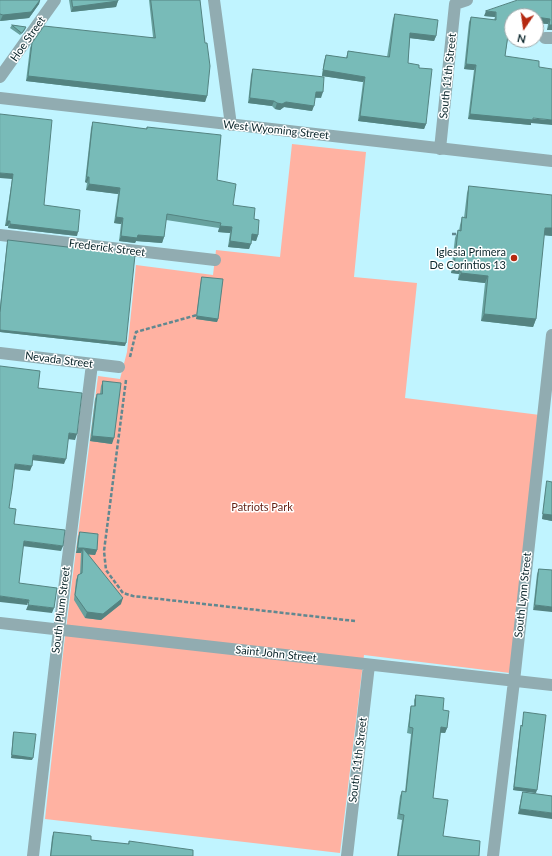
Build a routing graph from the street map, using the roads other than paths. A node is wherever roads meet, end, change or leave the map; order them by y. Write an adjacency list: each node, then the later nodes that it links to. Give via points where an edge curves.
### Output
1 (55, 0): 4 (street, Hoe Street)
2 (214, 0): 6 (street)
3 (461, 2): 7 (street, South 11th Street)
4 (0, 77)
5 (0, 98): 6 (street, West Wyoming Street)
6 (231, 125): 7 (street, West Wyoming Street)
7 (440, 149): 8 (street, West Wyoming Street)
8 (552, 161)
9 (0, 235): 10 (street, Frederick Street)
10 (215, 260)
11 (552, 335): 15 (street, South Lynn Street)
12 (0, 353): 13 (street, Nevada Street)
13 (92, 364): 14 (street, Nevada Street); 17 (street, South Plum Street)
14 (125, 369)
15 (548, 412): 19 (street, South Lynn Street)
16 (0, 623): 17 (street, Saint John Street)
17 (59, 630): 18 (street, Saint John Street); 21 (street, South Plum Street)
18 (369, 665): 19 (street, Saint John Street); 22 (street, South 11th Street)
19 (514, 681): 20 (street, Saint John Street); 23 (street, South Lynn Street)
20 (552, 685)
21 (33, 856)
22 (347, 856)
23 (494, 856)

